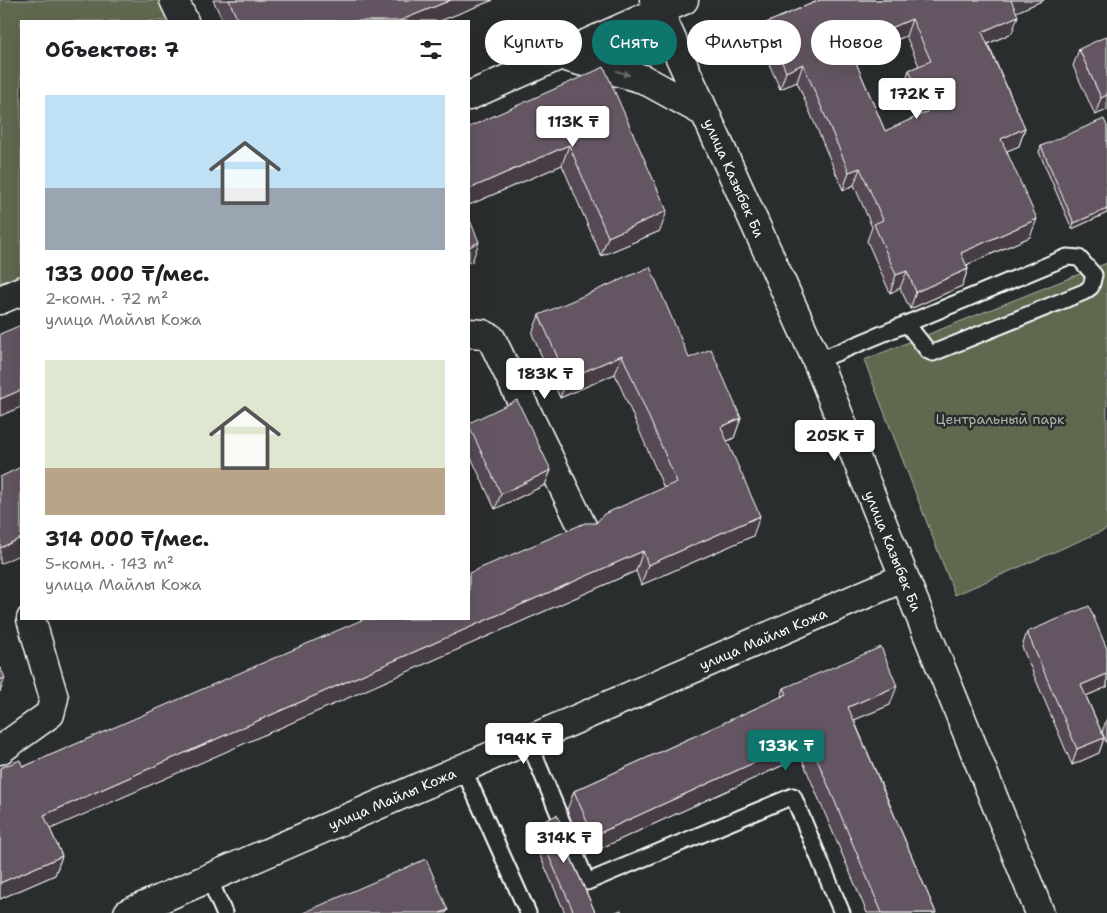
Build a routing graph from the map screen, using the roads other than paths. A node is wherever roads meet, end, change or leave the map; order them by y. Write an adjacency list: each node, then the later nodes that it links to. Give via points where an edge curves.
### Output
1 (174, 0): 4 (street)
2 (684, 0): 3 (street)
3 (656, 5): 5 (street); 9 (street, улица Казыбек Би)
4 (184, 20)
5 (582, 43)
6 (582, 62): 9 (street, one-way to 9, via 643,79)
7 (537, 65): 8 (street)
8 (470, 96)
9 (705, 113): 14 (street, улица Казыбек Би)
10 (20, 291): 11 (street)
11 (0, 300)
12 (907, 324): 12 (lane, via 1067,256 1078,258 1094,275 1091,287 1084,292 933,353); 14 (lane)
13 (470, 333): 15 (street, via 491,338)
14 (817, 361): 16 (street, улица Казыбек Би)
15 (583, 528)
16 (903, 578): 18 (street, улица Майлы Кожа); 26 (street, улица Казыбек Би)
17 (31, 620): 19 (street, via 54,698 50,714)
18 (528, 740): 20 (street, улица Майлы Кожа); 25 (lane, via 587,882 793,796)
19 (0, 750)
20 (463, 768): 21 (street, улица Майлы Кожа); 24 (lane)
21 (209, 878): 22 (street, улица Майлы Кожа); 23 (lane)
22 (128, 913)
23 (224, 913)
24 (528, 913)
25 (842, 913)
26 (1040, 913)

